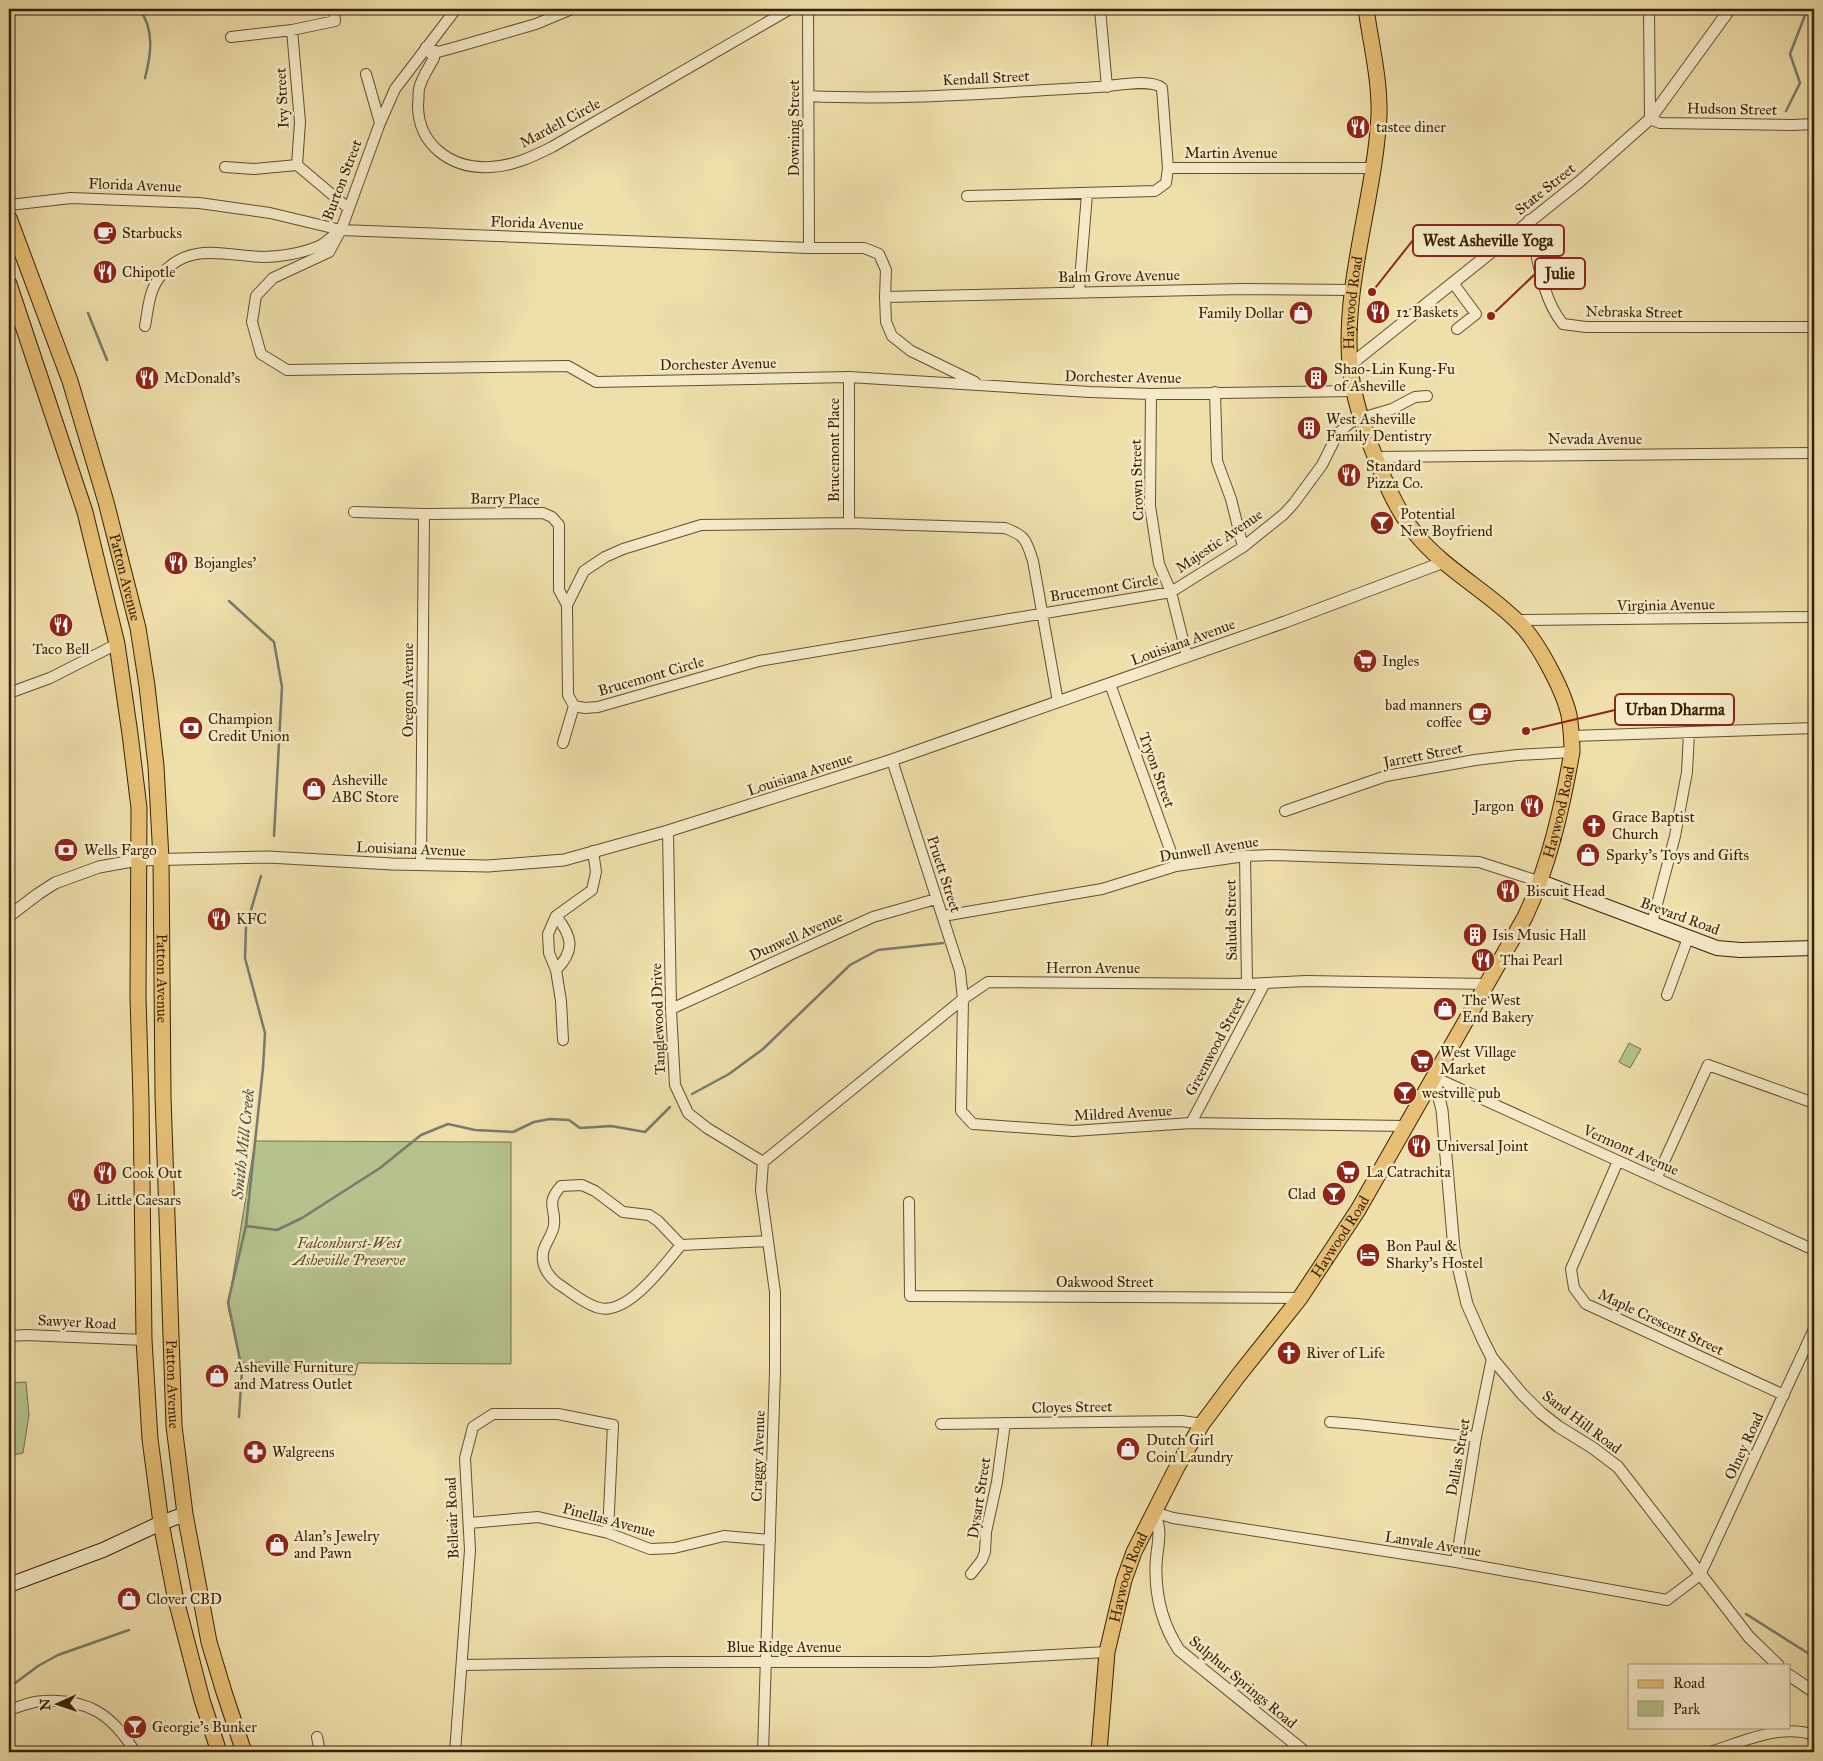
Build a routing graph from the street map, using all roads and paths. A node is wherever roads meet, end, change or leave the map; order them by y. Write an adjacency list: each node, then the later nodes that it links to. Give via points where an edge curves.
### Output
1 (334, 9): 10 (street, via 335,21)
2 (456, 9): 12 (street, Burton Street)
3 (572, 9): 12 (street, via 536,24 438,52)
4 (790, 9): 12 (street, Mardell Circle, via 552,147 519,162 490,167 463,165 434,148 424,134 418,116 419,89 434,58)
5 (808, 9): 15 (street, Downing Street)
6 (1100, 9): 14 (street)
7 (1366, 9): 22 (main road, Haywood Road, via 1379,96)
8 (1649, 9): 16 (street)
9 (1730, 9): 16 (street, State Street)
10 (292, 30): 11 (street); 19 (street, Ivy Street, via 300,122)
11 (230, 37)
12 (426, 47): 17 (street, Burton Street, via 396,89)
13 (366, 74): 17 (street)
14 (1107, 87): 15 (street, Kendall Street, via 887,98); 21 (street, Kendall Street, via 1152,83 1162,88)
15 (809, 96): 30 (street, Downing Street)
16 (1650, 119): 18 (street, Hudson Street, via 1660,123); 28 (street, State Street, via 1579,182)
17 (380, 123): 26 (street, Burton Street)
18 (1814, 124)
19 (297, 165): 20 (street, via 254,169); 26 (street)
20 (225, 166)
21 (1168, 168): 22 (street, Martin Avenue); 23 (street, Martin Avenue, via 1166,183 1154,191)
22 (1372, 168): 33 (main road, Haywood Road)
23 (1087, 194): 24 (street, Martin Avenue); 34 (street)
24 (967, 196)
25 (9, 206): 29 (street, Florida Avenue, via 71,198 199,203 270,213)
26 (348, 208): 29 (street, Burton Street)
27 (9, 218): 75 (main road, Patton Avenue, via 70,381 106,502 138,628 156,766)
28 (1529, 220): 31 (street, State Street); 37 (street, Nebraska Street, via 1545,289 1554,314 1563,324 1586,327)
29 (341, 230): 30 (street, Florida Avenue); 36 (street, Burton Street, via 321,245 292,254 263,257 208,253 189,255 158,279 150,298); 40 (street, Dorchester Avenue, via 329,252 273,278 256,296 252,322 262,354 287,370 568,366 596,382)
30 (809, 248): 35 (street, Florida Avenue, via 864,248 879,254 886,270)
31 (1453, 283): 38 (street, via 1476,314); 39 (street, State Street)
32 (9, 284): 59 (main road, Patton Avenue, via 85,512)
33 (1354, 290): 34 (street, Balm Grove Avenue); 39 (main road, Haywood Road, via 1349,326)
34 (1079, 292): 35 (street, Balm Grove Avenue)
35 (885, 297): 41 (street, Florida Avenue, via 886,322 892,336 911,351)
36 (145, 326)
37 (1814, 328)
38 (1457, 329)
39 (1350, 365): 42 (main road, Haywood Road)
40 (849, 377): 41 (street, Dorchester Avenue); 51 (street, Brucemont Place)
41 (980, 385): 44 (street, Dorchester Avenue)
42 (1354, 391): 43 (street, Dorchester Avenue); 46 (main road, Haywood Road)
43 (1215, 392): 44 (street, Dorchester Avenue); 52 (street, via 1217,461)
44 (1151, 394): 54 (street, Crown Street, via 1150,506 1159,564)
45 (1427, 396): 46 (street, via 1415,397 1384,412)
46 (1361, 416): 48 (main road, Haywood Road); 52 (street, Majestic Avenue, via 1338,433 1322,465 1294,503)
47 (1814, 452): 48 (street, Nevada Avenue)
48 (1375, 457): 53 (main road, Haywood Road, via 1402,514 1414,532)
49 (354, 512): 50 (street, Barry Place)
50 (424, 514): 55 (street, Barry Place, via 543,513 552,517 559,525 559,590); 77 (street, Oregon Avenue)
51 (849, 523): 55 (street, Brucemont Circle, via 701,525 605,557 584,571); 56 (street, Brucemont Circle, via 1005,528 1020,534 1028,544 1033,561)
52 (1243, 547): 54 (street, Majestic Avenue)
53 (1444, 562): 58 (main road, Haywood Road); 60 (street, Louisiana Avenue)
54 (1171, 592): 56 (street, Brucemont Circle); 60 (street, Majestic Avenue)
55 (567, 605): 64 (street, Brucemont Circle, via 568,695)
56 (1042, 613): 63 (street, Brucemont Circle); 64 (street, Brucemont Circle, via 759,661 598,707)
57 (1814, 617): 58 (street, Virginia Avenue)
58 (1517, 620): 67 (main road, Haywood Road, via 1530,634 1561,694)
59 (117, 644): 62 (street, via 50,678); 76 (main road, Patton Avenue, via 138,808)
60 (1188, 656): 61 (street, Louisiana Avenue)
61 (1110, 684): 63 (street, Louisiana Avenue); 78 (street, Tryon Street)
62 (9, 693)
63 (1058, 702): 70 (street, Louisiana Avenue)
64 (574, 706): 68 (street)
65 (1814, 728): 66 (street)
66 (1689, 733): 67 (street); 84 (street, via 1687,772 1675,836)
67 (1572, 736): 69 (main road, Haywood Road)
68 (563, 743)
69 (1572, 752): 71 (street, Jarrett Street, via 1475,760 1386,776); 79 (main road, Haywood Road)
70 (892, 760): 72 (street, Louisiana Avenue); 80 (street, Pruett Street)
71 (1285, 811)
72 (668, 831): 73 (street, Louisiana Avenue); 93 (street, Tanglewood Drive)
73 (593, 851): 77 (street, Louisiana Avenue, via 564,860 512,865); 82 (street, via 596,872 592,890)
74 (1245, 856): 78 (street, Dunwell Avenue); 79 (street, Dunwell Avenue, via 1479,862); 89 (street, Saluda Street)
75 (161, 859): 76 (street, Louisiana Avenue); 77 (street, Louisiana Avenue, via 268,856); 118 (main road, Patton Avenue, via 170,1350 174,1426)
76 (138, 860): 81 (street, Louisiana Avenue, via 99,867 68,878 38,894); 109 (main road, Patton Avenue)
77 (421, 865)
78 (1176, 866): 83 (street, Dunwell Avenue, via 1102,889)
79 (1541, 882): 84 (main road, Brevard Road); 90 (main road, Haywood Road)
80 (936, 898): 83 (street, Pruett Street); 93 (street, Dunwell Avenue, via 873,917)
81 (9, 916)
82 (556, 916): 87 (street, via 548,934); 87 (street, via 570,939 570,952)
83 (943, 916): 92 (street, Pruett Street, via 960,971)
84 (1652, 923): 85 (main road, Brevard Road)
85 (1688, 938): 86 (main road, Brevard Road, via 1726,950); 91 (street)
86 (1814, 948)
87 (556, 970): 94 (street)
88 (1265, 983): 89 (street, Herron Avenue); 90 (street, Herron Avenue); 97 (street, Greenwood Street)
89 (1247, 984): 92 (street, Herron Avenue, via 988,982)
90 (1487, 984): 95 (main road, Haywood Road)
91 (1667, 995)
92 (963, 999): 97 (street, Mildred Avenue, via 961,1111 973,1124 1073,1131); 100 (street, Herron Avenue)
93 (671, 1009): 100 (street, Tanglewood Drive, via 675,1085 688,1112 707,1128)
94 (563, 1040)
95 (1434, 1077): 98 (main road, Haywood Road); 99 (street, Vermont Avenue); 110 (street, Sand Hill Road, via 1442,1110 1457,1264 1467,1304)
96 (1814, 1103): 101 (street, via 1708,1065)
97 (1191, 1123): 98 (street, Mildred Avenue)
98 (1405, 1126): 106 (main road, Haywood Road, via 1358,1210)
99 (1618, 1161): 101 (street, Vermont Avenue); 111 (street, Maple Crescent Street, via 1571,1269 1574,1288 1586,1304)
100 (763, 1162): 103 (street, Craggy Avenue, via 761,1190)
101 (1657, 1177): 105 (street, Vermont Avenue)
102 (909, 1202): 106 (street, Oakwood Street, via 910,1296)
103 (768, 1241): 104 (street); 122 (street, Craggy Avenue, via 774,1292 775,1372)
104 (681, 1245): 104 (street, via 649,1215 623,1212 582,1185 561,1186 551,1204 554,1225 543,1253 544,1266 553,1282 597,1308 616,1307 639,1294)
105 (1814, 1250)
106 (1300, 1298): 115 (main road, Haywood Road)
107 (1814, 1329): 111 (street, Olney Road)
108 (9, 1336): 109 (street, Sawyer Road)
109 (144, 1340): 119 (main road, Patton Avenue, via 150,1439)
110 (1492, 1358): 116 (street, Dallas Street); 125 (street, Sand Hill Road, via 1541,1413 1618,1467)
111 (1784, 1395): 125 (street, Olney Road)
112 (1330, 1422): 116 (street)
113 (1005, 1423): 114 (street, Cloyes Street); 115 (street, Cloyes Street, via 1182,1420); 124 (street, Dysart Street, via 986,1532 986,1552)
114 (941, 1424)
115 (1202, 1424): 117 (main road, Haywood Road)
116 (1476, 1437): 123 (street, Dallas Street)
117 (1154, 1512): 123 (street, Lanvale Avenue, via 1174,1518); 127 (main road, Haywood Road, via 1124,1580); 143 (street, Sulphur Springs Road, via 1160,1527 1156,1566 1161,1614 1178,1650)
118 (185, 1514): 119 (main road); 138 (main road, Patton Avenue, via 209,1642)
119 (161, 1523): 126 (main road, via 103,1550); 137 (main road, Patton Avenue, via 175,1596 200,1692)
120 (469, 1523): 121 (street, Pinellas Avenue, via 538,1517); 121 (street, Belleair Road, via 465,1458 474,1427 492,1414 558,1414 613,1425); 130 (street, Belleair Road)
121 (608, 1533): 122 (street, Pinellas Avenue, via 650,1549 674,1548 724,1536)
122 (770, 1540): 128 (street, Craggy Avenue)
123 (1456, 1562): 125 (street, Lanvale Avenue, via 1667,1600)
124 (971, 1574)
125 (1700, 1575): 129 (street, Sand Hill Road, via 1749,1637)
126 (9, 1585)
127 (1107, 1652): 128 (street, Blue Ridge Avenue, via 928,1662); 142 (main road, Haywood Road)
128 (766, 1662): 130 (street, Blue Ridge Avenue); 141 (street, Craggy Avenue)
129 (1777, 1664)
130 (462, 1665): 140 (street, Belleair Road)
131 (1790, 1676): 132 (street)
132 (1814, 1692)
133 (9, 1710): 136 (street, via 41,1701 78,1703 105,1715 124,1733)
134 (1814, 1735): 144 (street, via 1787,1731)
135 (317, 1737): 139 (street)
136 (135, 1752)
137 (220, 1752)
138 (244, 1752)
139 (320, 1752)
140 (455, 1752)
141 (763, 1752)
142 (1099, 1752)
143 (1305, 1752)
144 (1710, 1752)

